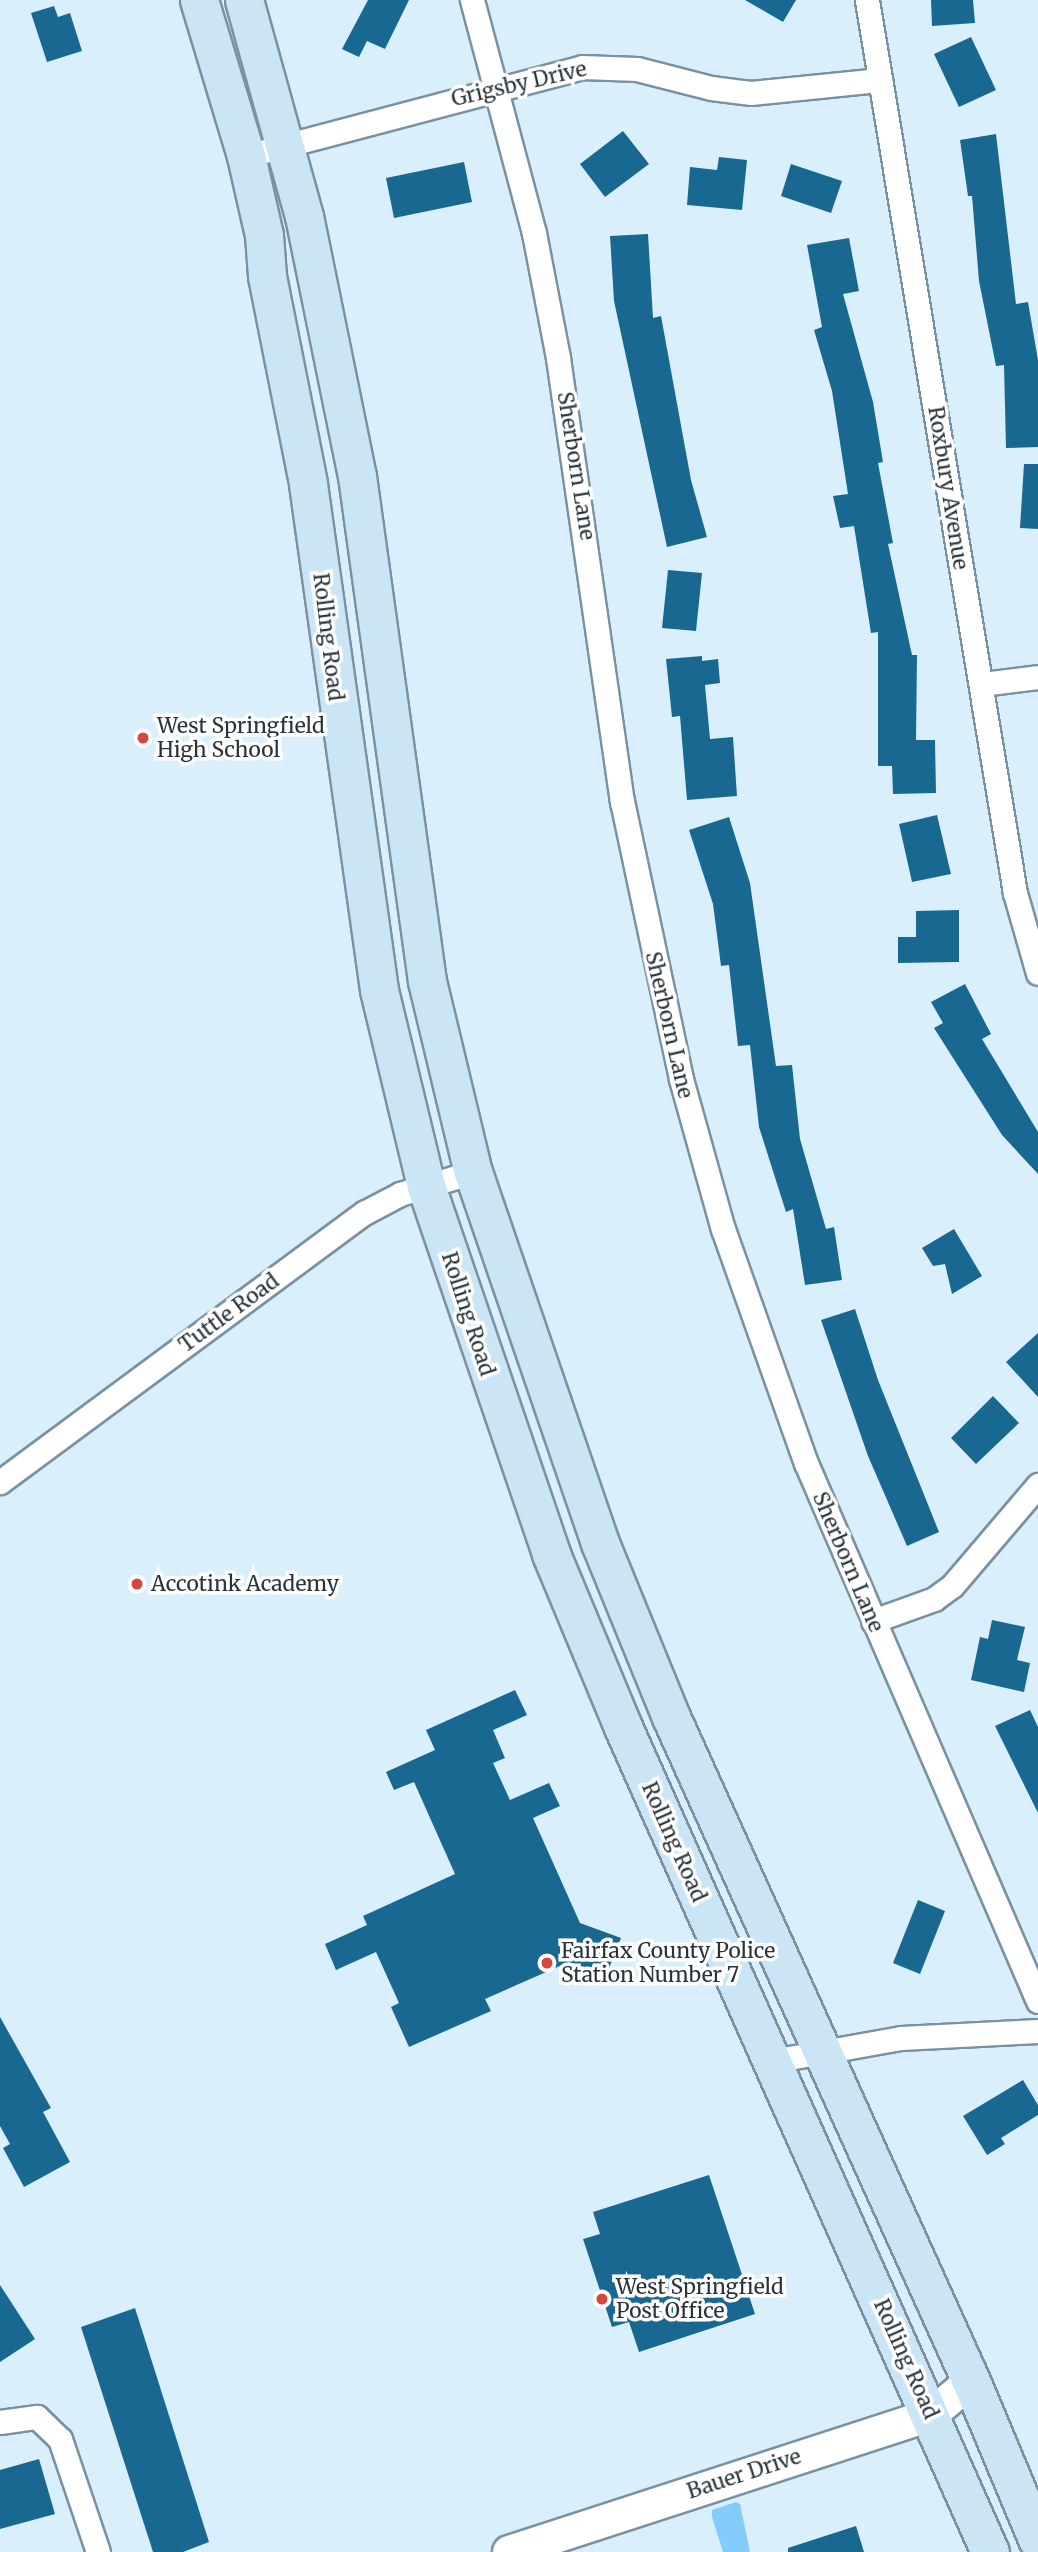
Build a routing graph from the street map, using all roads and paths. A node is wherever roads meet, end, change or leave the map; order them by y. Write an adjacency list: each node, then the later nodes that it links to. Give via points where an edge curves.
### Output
1 (199, 0): 8 (main road, Rolling Road)
2 (244, 0): 7 (main road)
3 (472, 0): 6 (street, Sherborn Lane)
4 (867, 0): 5 (street, Roxbury Avenue)
5 (880, 80): 6 (street, Grigsby Drive, via 751,93 601,66 564,70); 10 (street, Roxbury Avenue)
6 (497, 88): 7 (street, Grigsby Drive); 16 (street, Sherborn Lane, via 558,358 622,801 677,1066 763,1349)
7 (285, 143): 8 (street, Grigsby Drive); 12 (main road, via 357,476 428,981)
8 (246, 156): 13 (main road, Rolling Road, via 308,484 379,990)
9 (1038, 677): 10 (street)
10 (983, 684): 11 (street, Roxbury Avenue, via 1015,893)
11 (1038, 974)
12 (473, 1172): 13 (street, Tuttle Road); 19 (main road, via 600,1543 671,1717)
13 (426, 1186): 14 (street, Tuttle Road, via 364,1213); 20 (main road, Rolling Road, via 551,1554)
14 (0, 1482)
15 (1038, 1485): 16 (street, via 952,1586 934,1599)
16 (873, 1621): 17 (street, Sherborn Lane)
17 (1038, 2001)
18 (1038, 2031): 19 (street, via 901,2038)
19 (822, 2052): 20 (street); 21 (main road)
20 (772, 2061): 22 (main road, Rolling Road)
21 (971, 2381): 22 (street, Bauer Drive); 24 (main road)
22 (930, 2414): 26 (street, Bauer Drive); 27 (main road, Rolling Road)
23 (0, 2422): 25 (street, via 37,2417 60,2439)
24 (1038, 2541)
25 (99, 2552)
26 (509, 2552)
27 (990, 2552)

